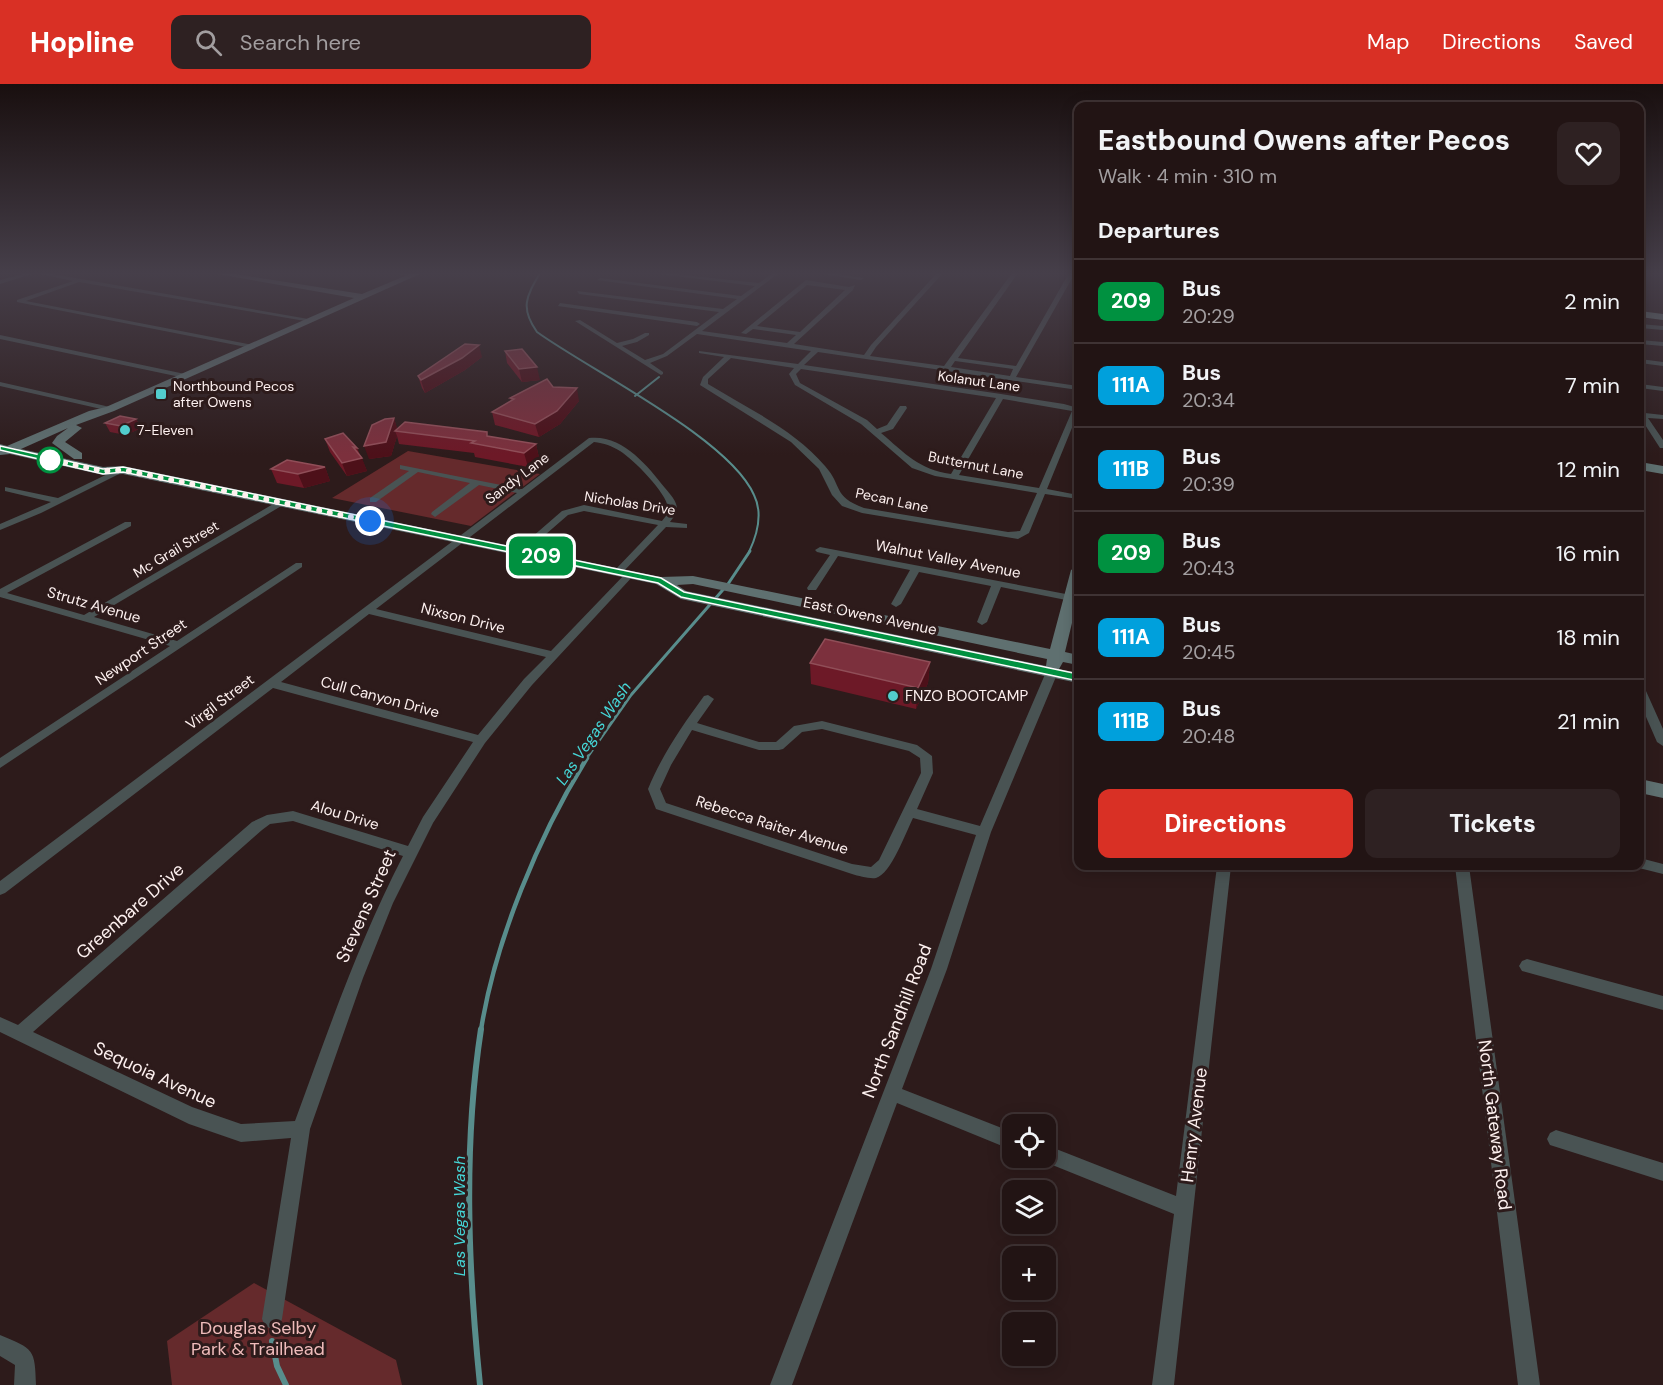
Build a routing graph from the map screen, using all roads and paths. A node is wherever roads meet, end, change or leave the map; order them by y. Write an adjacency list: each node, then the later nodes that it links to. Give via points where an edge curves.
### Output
1 (188, 334): 15 (street)
2 (279, 334): 15 (main road)
3 (598, 334): 14 (street)
4 (647, 334): 14 (street, via 636,341)
5 (690, 334): 23 (street, via 665,355)
6 (726, 334): 16 (street)
7 (801, 334): 16 (street)
8 (884, 334): 20 (street)
9 (971, 334): 21 (street)
10 (1037, 334): 26 (street)
11 (0, 337): 29 (street)
12 (1644, 342): 13 (street)
13 (1663, 344)
14 (615, 345): 23 (street)
15 (251, 346): 29 (main road)
16 (788, 346): 17 (street)
17 (816, 350): 20 (street); 25 (street)
18 (701, 352): 19 (street, Kolanut Lane)
19 (730, 356): 25 (street, Kolanut Lane); 58 (street, Pecan Lane, via 705,378 704,385 794,440 823,468 845,504 1018,536 1024,533)
20 (866, 357): 27 (street)
21 (953, 359): 26 (street); 27 (street)
22 (1644, 362): 24 (street)
23 (644, 363): 28 (street)
24 (1663, 364)
25 (799, 366): 35 (street, Kolanut Lane); 44 (street, Butternut Lane, via 792,374 796,384 851,413)
26 (1018, 368): 30 (street)
27 (946, 369): 30 (street)
28 (661, 373)
29 (185, 376): 37 (main road)
30 (1012, 378): 32 (street)
31 (0, 384): 37 (street)
32 (1074, 387)
33 (1644, 387): 34 (street)
34 (1663, 389)
35 (1001, 396): 38 (street, Kolanut Lane); 54 (street)
36 (903, 408): 44 (street, via 890,427)
37 (110, 409): 43 (main road); 47 (main road)
38 (1074, 409)
39 (1644, 414): 41 (street)
40 (1074, 415): 58 (street, Kolanut Lane)
41 (1663, 417)
42 (1644, 418): 46 (street)
43 (80, 425): 47 (main road); 48 (main road, via 58,443)
44 (877, 432): 54 (street, Butternut Lane, via 915,466)
45 (0, 439): 47 (main road, East Owens Avenue)
46 (1663, 447)
47 (11, 451): 48 (main road, East Owens Avenue); 51 (main road, East Owens Avenue, via 103,471)
48 (78, 456): 51 (main road, East Owens Avenue, via 118,464)
49 (403, 466): 52 (street)
50 (1644, 467): 53 (main road)
51 (123, 470): 61 (street); 62 (main road, East Owens Avenue)
52 (416, 470): 55 (street); 60 (street)
53 (1663, 470)
54 (954, 477): 58 (street, Butternut Lane)
55 (477, 482): 57 (street); 63 (street)
56 (8, 489): 61 (street)
57 (522, 491): 65 (street, Sandy Lane, via 592,440 609,442 642,466 669,499 671,515); 68 (street, Sandy Lane)
58 (1043, 492): 59 (street, Butternut Lane)
59 (1074, 496)
60 (373, 500)
61 (59, 501): 67 (street)
62 (280, 502): 68 (main road, East Owens Avenue); 83 (street, Mc Grail Street)
63 (435, 514)
64 (128, 524): 79 (street)
65 (664, 524): 66 (street, Nicholas Drive); 70 (street, Nicholas Drive, via 572,509); 74 (street, Stevens Street)
66 (684, 526)
67 (0, 527)
68 (459, 539): 70 (main road, East Owens Avenue); 82 (street, Virgil Street)
69 (820, 550): 71 (street, Walnut Valley Avenue)
70 (520, 552): 74 (main road, East Owens Avenue)
71 (836, 553): 73 (street, Walnut Valley Avenue); 78 (street)
72 (299, 565): 85 (street, Newport Street)
73 (916, 568): 76 (street, Walnut Valley Avenue); 81 (street)
74 (623, 574): 75 (main road, East Owens Avenue); 86 (street, Stevens Street)
75 (661, 581): 87 (main road, East Owens Avenue, via 693,580); 89 (main road, East Owens Avenue, via 681,594)
76 (997, 584): 80 (street, Walnut Valley Avenue); 84 (street)
77 (1074, 586): 80 (main road)
78 (812, 588)
79 (0, 593): 83 (street, Strutz Avenue)
80 (1071, 598): 87 (main road)
81 (896, 604)
82 (365, 610): 86 (street, Nixson Drive); 91 (street, Virgil Street)
83 (86, 618): 85 (street, Strutz Avenue)
84 (982, 622)
85 (180, 645): 97 (street, Newport Street)
86 (553, 655): 95 (street, Stevens Street)
87 (1056, 655): 88 (main road, East Owens Avenue); 89 (main road)
88 (1074, 659)
89 (1052, 672): 90 (main road, East Owens Avenue); 102 (street, North Sandhill Road)
90 (1074, 677)
91 (270, 683): 95 (street, Cull Canyon Drive); 108 (street, Virgil Street)
92 (708, 699): 94 (street)
93 (1644, 702): 96 (street)
94 (689, 725): 100 (street, via 759,746 779,746 798,729 822,725 913,748 926,756 928,764); 100 (street, Rebecca Raiter Avenue, via 654,789 661,806 874,873 884,864)
95 (481, 740): 103 (street, Stevens Street, via 428,821)
96 (1663, 742)
97 (0, 764)
98 (1644, 787): 99 (main road)
99 (1663, 791)
100 (910, 812): 102 (street)
101 (267, 820): 103 (street, Alou Drive, via 293,816); 112 (street, Greenbare Drive)
102 (984, 832): 113 (street, North Sandhill Road, via 939,969)
103 (412, 853): 114 (street, Stevens Street, via 355,978)
104 (1644, 864): 105 (street)
105 (1663, 869)
106 (1224, 870): 119 (street, Henry Avenue)
107 (1463, 870): 125 (street, North Gateway Road)
108 (0, 889)
109 (1527, 966): 110 (street)
110 (1663, 1003)
111 (0, 1024): 112 (street, Sequoia Avenue)
112 (20, 1033): 114 (street, Sequoia Avenue, via 189,1115 241,1133)
113 (891, 1093): 115 (street); 123 (street, North Sandhill Road)
114 (301, 1129): 120 (street, Stevens Street)
115 (1002, 1137)
116 (1556, 1139): 118 (street)
117 (1056, 1158): 119 (street)
118 (1663, 1172)
119 (1184, 1209): 124 (street, Henry Avenue)
120 (272, 1319)
121 (0, 1345): 122 (street, via 25,1359)
122 (25, 1385)
123 (781, 1385)
124 (1163, 1385)
125 (1529, 1385)

